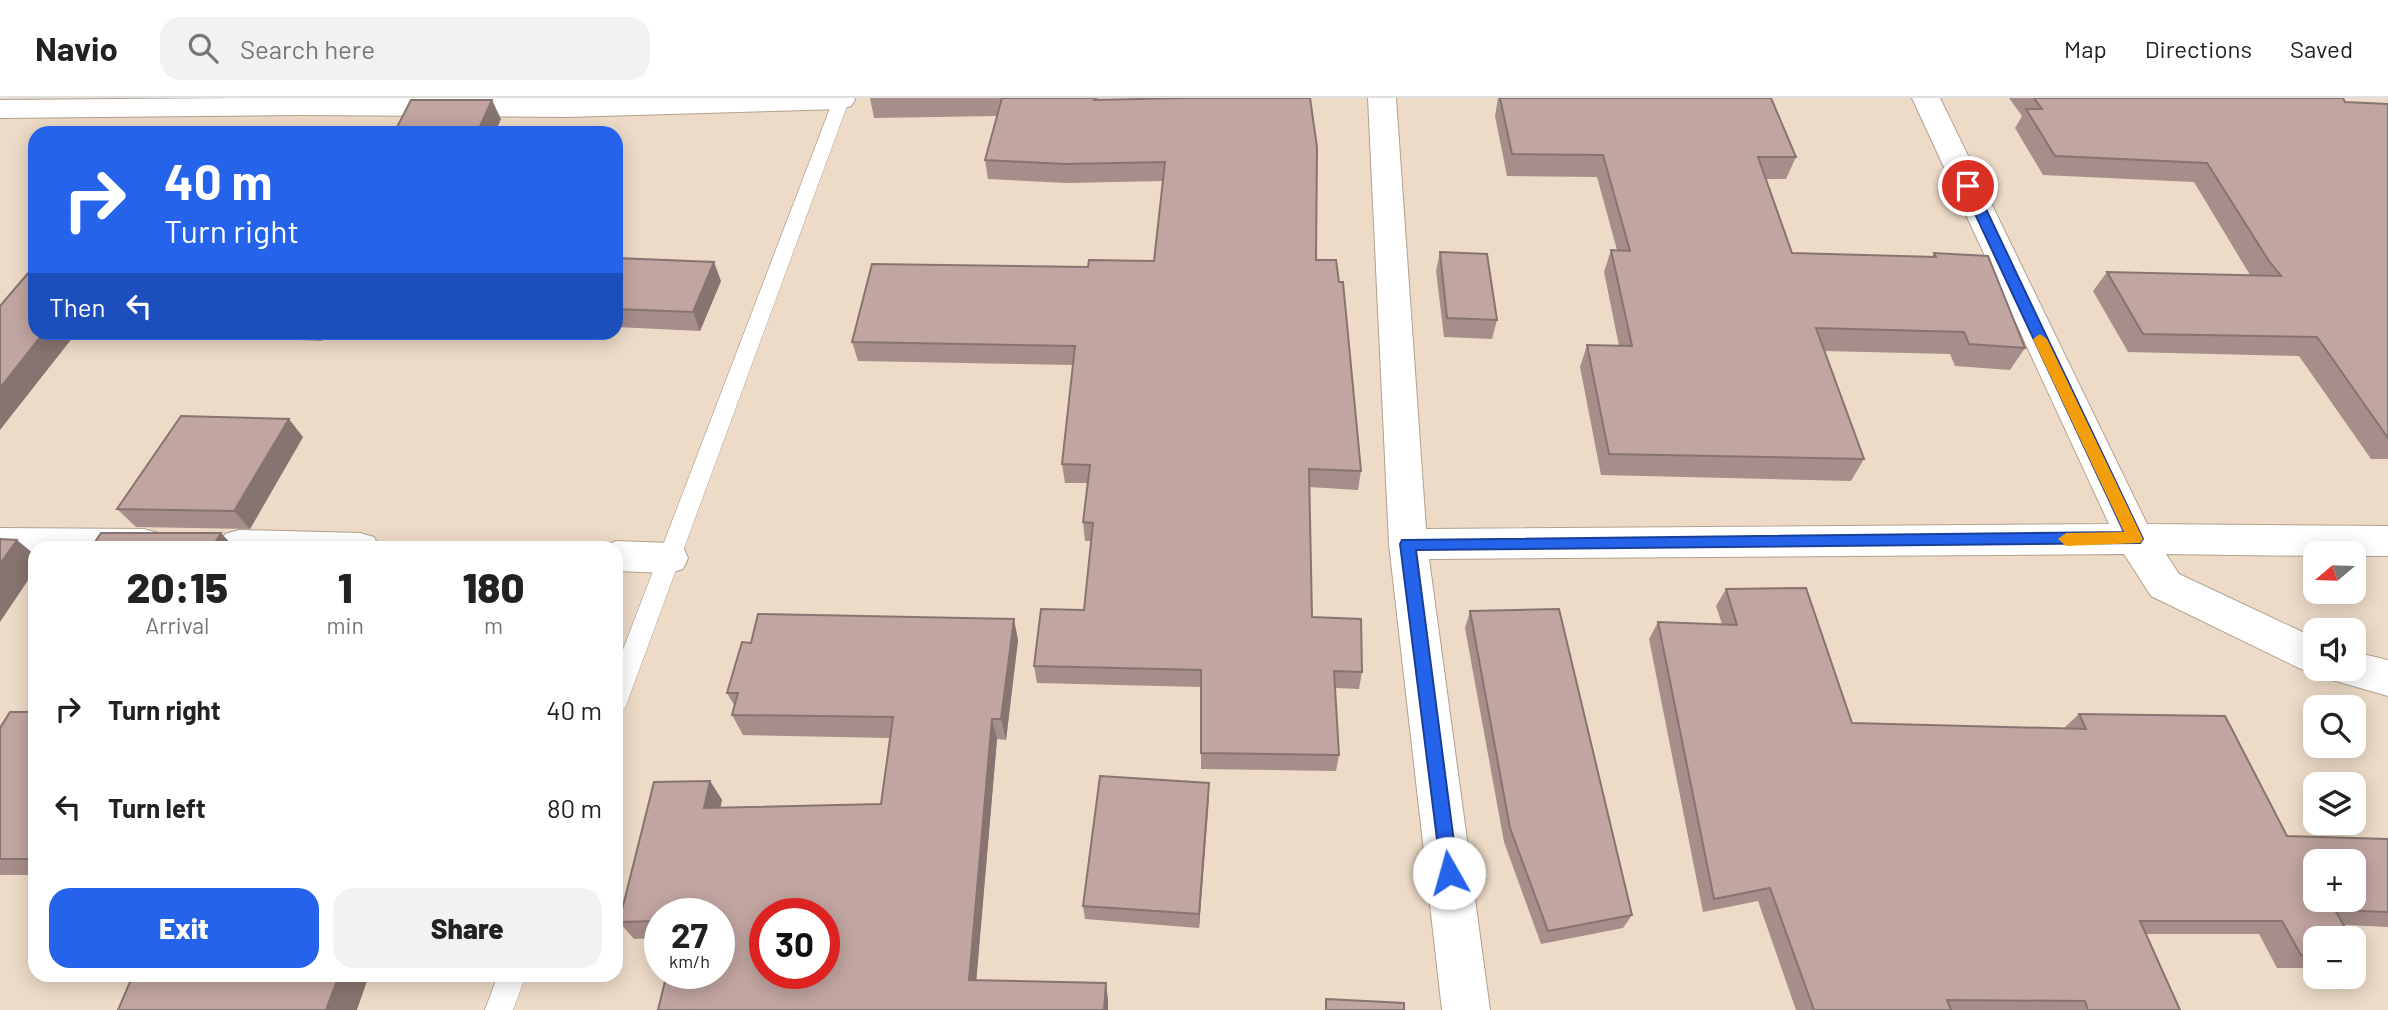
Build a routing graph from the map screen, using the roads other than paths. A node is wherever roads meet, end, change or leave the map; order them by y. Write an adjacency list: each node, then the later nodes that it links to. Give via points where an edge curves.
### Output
1 (1382, 98): 10 (street)
2 (1926, 98): 6 (street)
3 (842, 99): 4 (street, via 567,107); 12 (lane)
4 (303, 102): 5 (street)
5 (0, 109)
6 (2135, 539): 7 (street); 10 (street); 13 (street, via 2165,585)
7 (2388, 541)
8 (0, 543): 9 (street)
9 (28, 543)
10 (1408, 544): 19 (street)
11 (623, 556): 12 (street)
12 (669, 558): 16 (lane)
13 (2303, 651)
14 (2366, 673): 15 (street)
15 (2388, 678)
16 (623, 681)
17 (509, 982): 18 (lane)
18 (499, 1010)
19 (1466, 1010)

